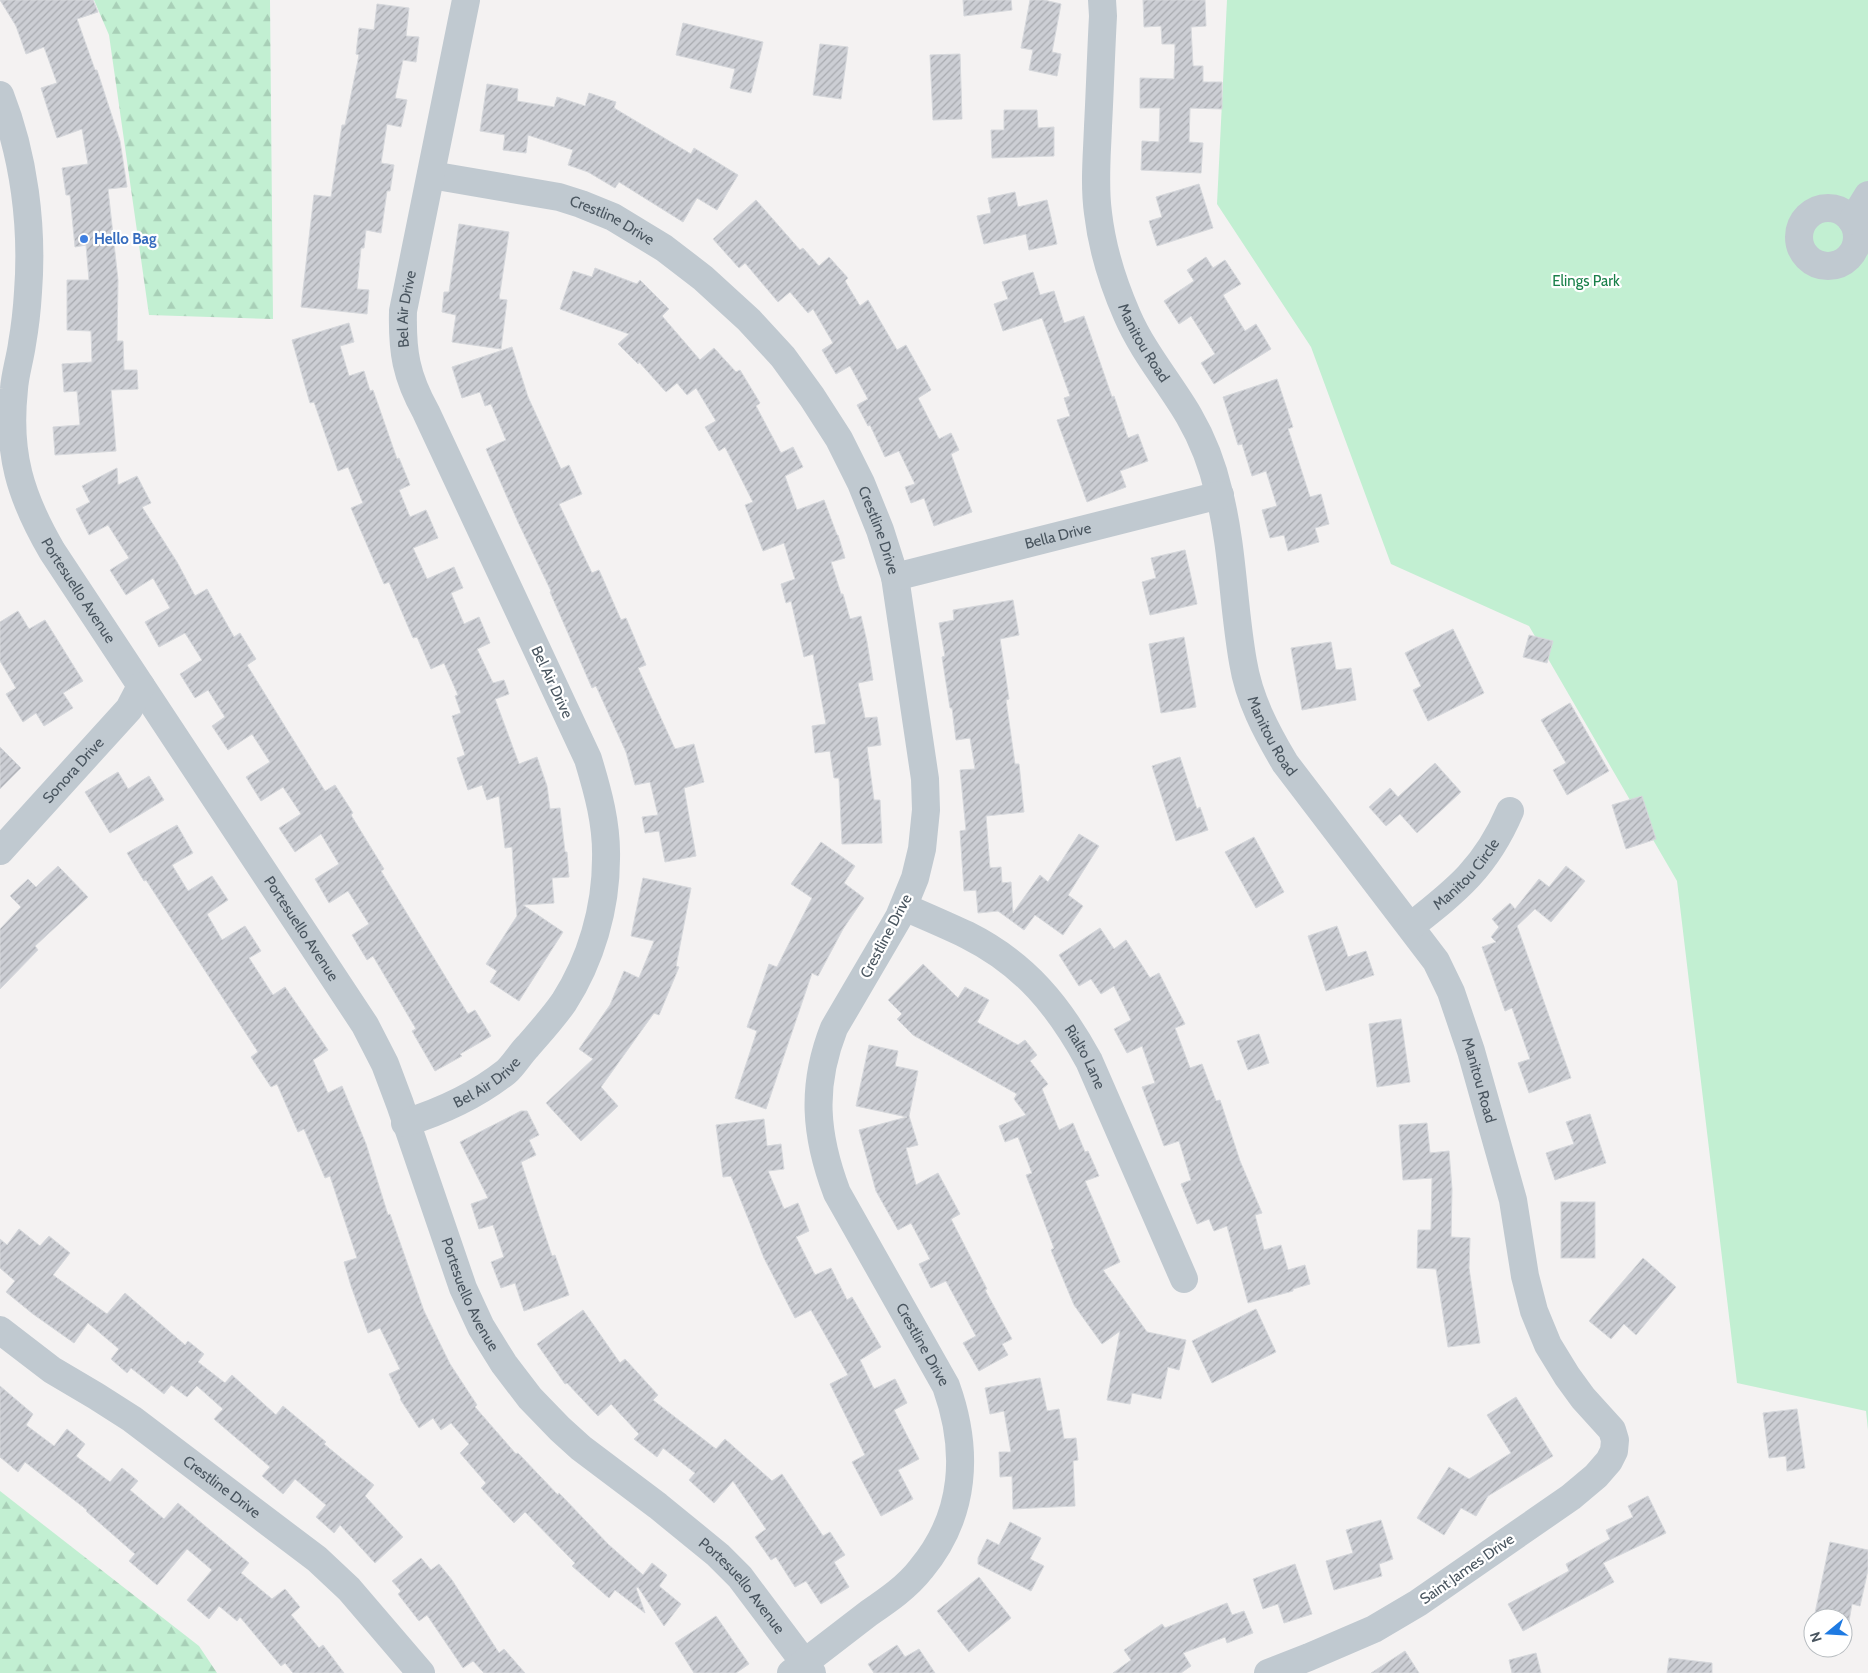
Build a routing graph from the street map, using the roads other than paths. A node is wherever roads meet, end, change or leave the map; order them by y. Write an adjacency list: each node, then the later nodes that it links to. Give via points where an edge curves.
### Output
1 (466, 0): 4 (street, Bel Air Drive)
2 (1102, 0): 7 (street, Manitou Road, via 1096,177 1104,249 1128,317 1189,416 1204,446)
3 (0, 95): 9 (street, Portesuello Avenue, via 18,155 29,245 28,291 12,417 21,486 34,520 52,551)
4 (431, 175): 8 (street, Crestline Drive, via 581,204 622,222 703,278 749,320 788,365 839,439 861,483); 14 (street, Bel Air Drive, via 403,311 402,343 406,363 415,393 588,759 599,795 606,860 595,934 582,969 564,1002 507,1071 456,1102)
5 (1868, 194): 6 (street)
6 (1852, 221)
7 (1220, 495): 8 (street, Bella Drive); 13 (street, Manitou Road, via 1243,663 1252,698 1266,731 1285,763)
8 (895, 577): 12 (street, Crestline Drive, via 925,779 926,810 922,849)
9 (141, 686): 11 (street, Sonora Drive, via 129,709); 14 (street, Portesuello Avenue, via 365,1025 384,1064)
10 (1510, 811): 13 (street, Manitou Circle, via 1502,831 1472,874)
11 (0, 851)
12 (904, 907): 15 (street, Rialto Lane, via 968,935 1000,955 1048,998 1089,1061); 19 (street, Crestline Drive, via 830,1038 819,1092 819,1132 837,1193 946,1386 959,1433 960,1481 947,1528 922,1569 905,1587)
13 (1410, 926): 17 (street, Manitou Road, via 1436,961 1451,992 1471,1051 1513,1200 1534,1311 1548,1345 1567,1376)
14 (405, 1123): 19 (street, Portesuello Avenue, via 463,1288 504,1364 530,1398 567,1435 718,1555 740,1577)
15 (1184, 1279)
16 (0, 1330): 20 (street, Crestline Drive, via 52,1370 132,1419 317,1559 349,1589)
17 (1604, 1419): 18 (street, Saint James Drive, via 1612,1430 1614,1451 1596,1476 1571,1497 1418,1603)
18 (1312, 1665): 21 (street, Saint James Drive)
19 (802, 1670)
20 (421, 1673)
21 (1268, 1673)

